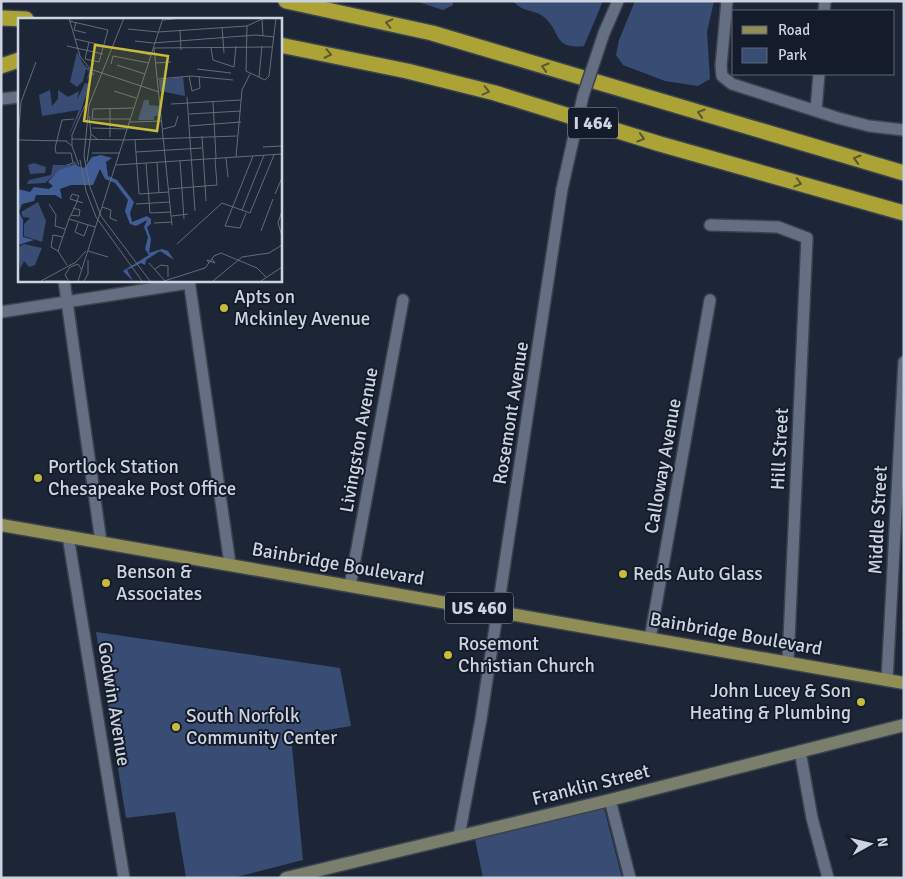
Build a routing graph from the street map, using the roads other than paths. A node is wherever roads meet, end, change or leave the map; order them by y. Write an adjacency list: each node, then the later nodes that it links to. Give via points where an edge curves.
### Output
1 (286, 1): 14 (highway, I 464, one-way to 1, via 432,34)
2 (618, 1): 29 (street, Rosemont Avenue, bridge, via 583,96 562,189)
3 (727, 1): 12 (street, via 722,76 752,92)
4 (1, 18): 5 (highway)
5 (18, 19)
6 (281, 45): 15 (highway, I 464, one-way to 15, via 495,93)
7 (18, 60): 8 (highway)
8 (1, 66)
9 (819, 75): 12 (street)
10 (18, 97): 11 (street)
11 (1, 100)
12 (816, 110): 13 (street, via 869,126)
13 (904, 130)
14 (904, 173)
15 (904, 213)
16 (710, 225): 31 (street, Hill Street, via 778,227 807,238)
17 (64, 281): 21 (street)
18 (189, 281): 21 (street); 27 (street)
19 (403, 300): 28 (street, Livingston Avenue)
20 (710, 300): 30 (street, Calloway Avenue)
21 (67, 302): 22 (street); 26 (street)
22 (1, 312)
23 (904, 362): 32 (street, Middle Street)
24 (1, 525): 25 (main road, Bainbridge Boulevard / US 460)
25 (68, 536): 26 (main road, Bainbridge Boulevard / US 460); 38 (street, Godwin Avenue)
26 (101, 542): 27 (main road, Bainbridge Boulevard / US 460)
27 (230, 564): 28 (main road, Bainbridge Boulevard / US 460)
28 (350, 586): 29 (main road, Bainbridge Boulevard / US 460)
29 (498, 612): 30 (main road, Bainbridge Boulevard / US 460); 37 (street, Rosemont Avenue)
30 (650, 639): 31 (main road, Bainbridge Boulevard / US 460)
31 (788, 662): 32 (main road, Bainbridge Boulevard / US 460)
32 (887, 680): 33 (main road, Bainbridge Boulevard / US 460)
33 (904, 683)
34 (904, 726): 35 (street, Franklin Street)
35 (800, 752): 36 (street, Franklin Street); 41 (street, via 812,818)
36 (610, 800): 37 (street, Franklin Street); 40 (street)
37 (459, 836): 39 (street, Franklin Street)
38 (124, 878)
39 (286, 878)
40 (630, 878)
41 (828, 878)

